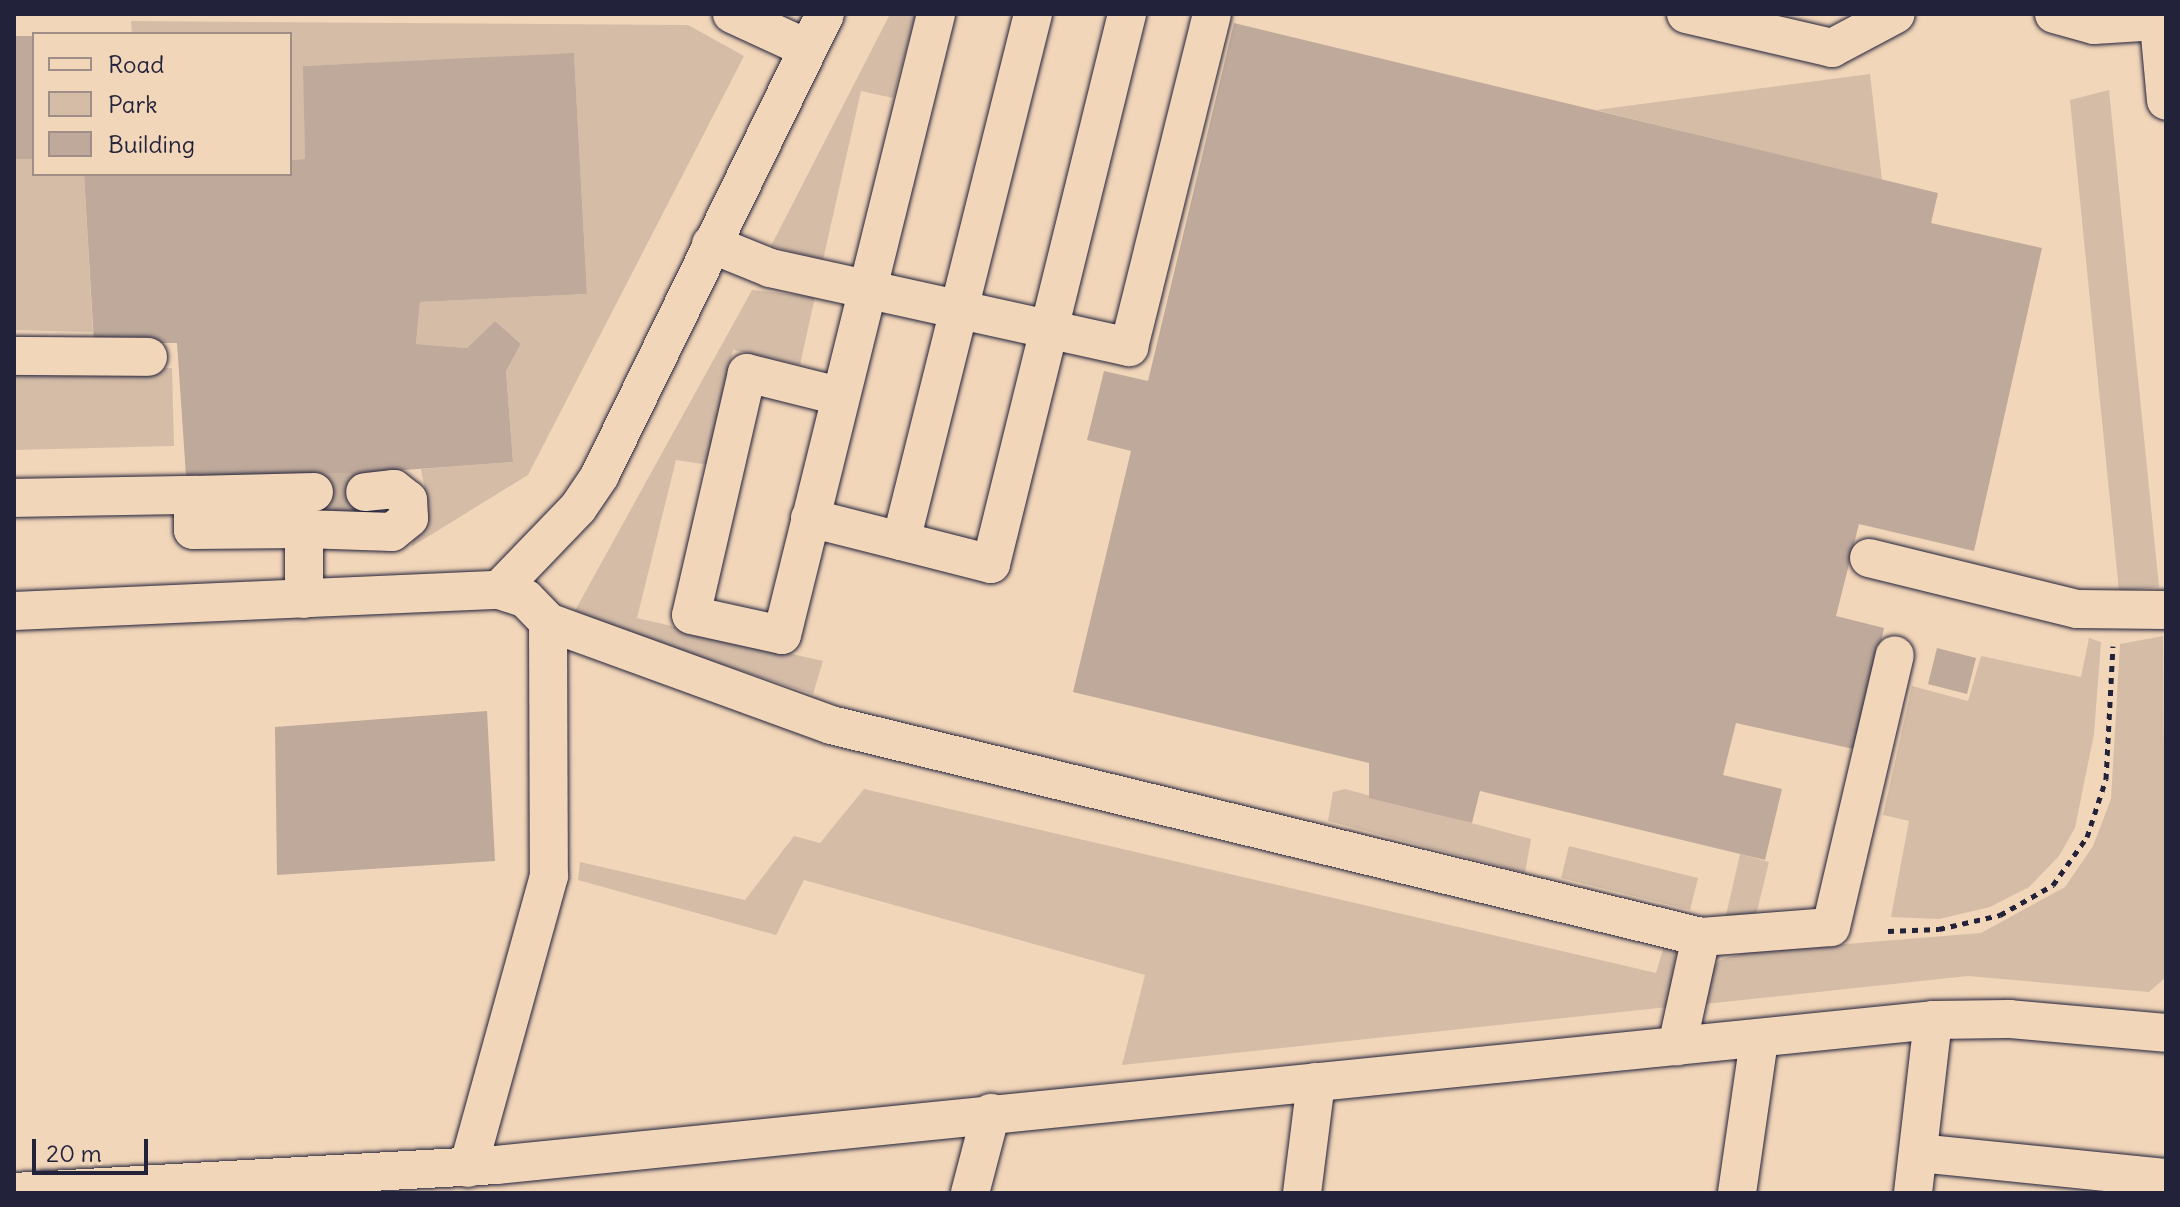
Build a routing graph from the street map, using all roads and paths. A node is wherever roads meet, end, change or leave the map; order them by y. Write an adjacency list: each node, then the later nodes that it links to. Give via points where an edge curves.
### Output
1 (732, 14): 11 (street)
2 (825, 14): 11 (street)
3 (936, 14): 14 (street)
4 (1033, 14): 15 (street)
5 (1127, 14): 16 (street)
6 (1212, 14): 16 (street, via 1129,347)
7 (1686, 14): 8 (street, via 1832,48)
8 (1896, 14)
9 (2054, 14): 10 (street, via 2094,25)
10 (2158, 18): 12 (street)
11 (806, 48): 13 (street)
12 (2166, 101)
13 (711, 244): 14 (street, via 770,268); 28 (street, via 600,475 578,508)
14 (866, 289): 15 (street); 19 (street)
15 (957, 309): 16 (street); 26 (street)
16 (1049, 330): 26 (street, via 991,564)
17 (14, 356): 18 (street)
18 (148, 357)
19 (839, 396): 24 (street); 24 (street, via 747,373 691,615 782,635)
20 (314, 492): 22 (street)
21 (365, 492): 25 (street, via 394,489 408,500 409,518 392,532)
22 (193, 495): 23 (street); 25 (street, via 193,530)
23 (14, 498)
24 (810, 518): 26 (street)
25 (304, 529): 29 (street)
26 (901, 541)
27 (1869, 558): 30 (street, via 2077,609)
28 (499, 590): 29 (street); 33 (street, via 526,599)
29 (304, 599): 32 (street)
30 (2112, 609): 31 (street); 35 (path, via 2109,751 2087,837 2053,885 2000,915 1939,929)
31 (2166, 610)
32 (14, 611)
33 (548, 622): 36 (street, via 831,725); 44 (street, via 549,876)
34 (1895, 655): 36 (street, via 1831,927)
35 (1888, 931)
36 (1701, 937): 40 (street)
37 (1933, 1020): 38 (street, via 2010,1019); 39 (street); 43 (street)
38 (2166, 1033)
39 (1759, 1040): 40 (street); 50 (street)
40 (1677, 1046): 41 (street)
41 (1316, 1082): 42 (street); 49 (street)
42 (991, 1113): 44 (street); 48 (street)
43 (1919, 1153): 45 (street); 51 (street)
44 (468, 1168): 46 (street)
45 (2166, 1178)
46 (373, 1184): 47 (street)
47 (14, 1192)
48 (970, 1193)
49 (1302, 1193)
50 (1737, 1193)
51 (1913, 1193)

